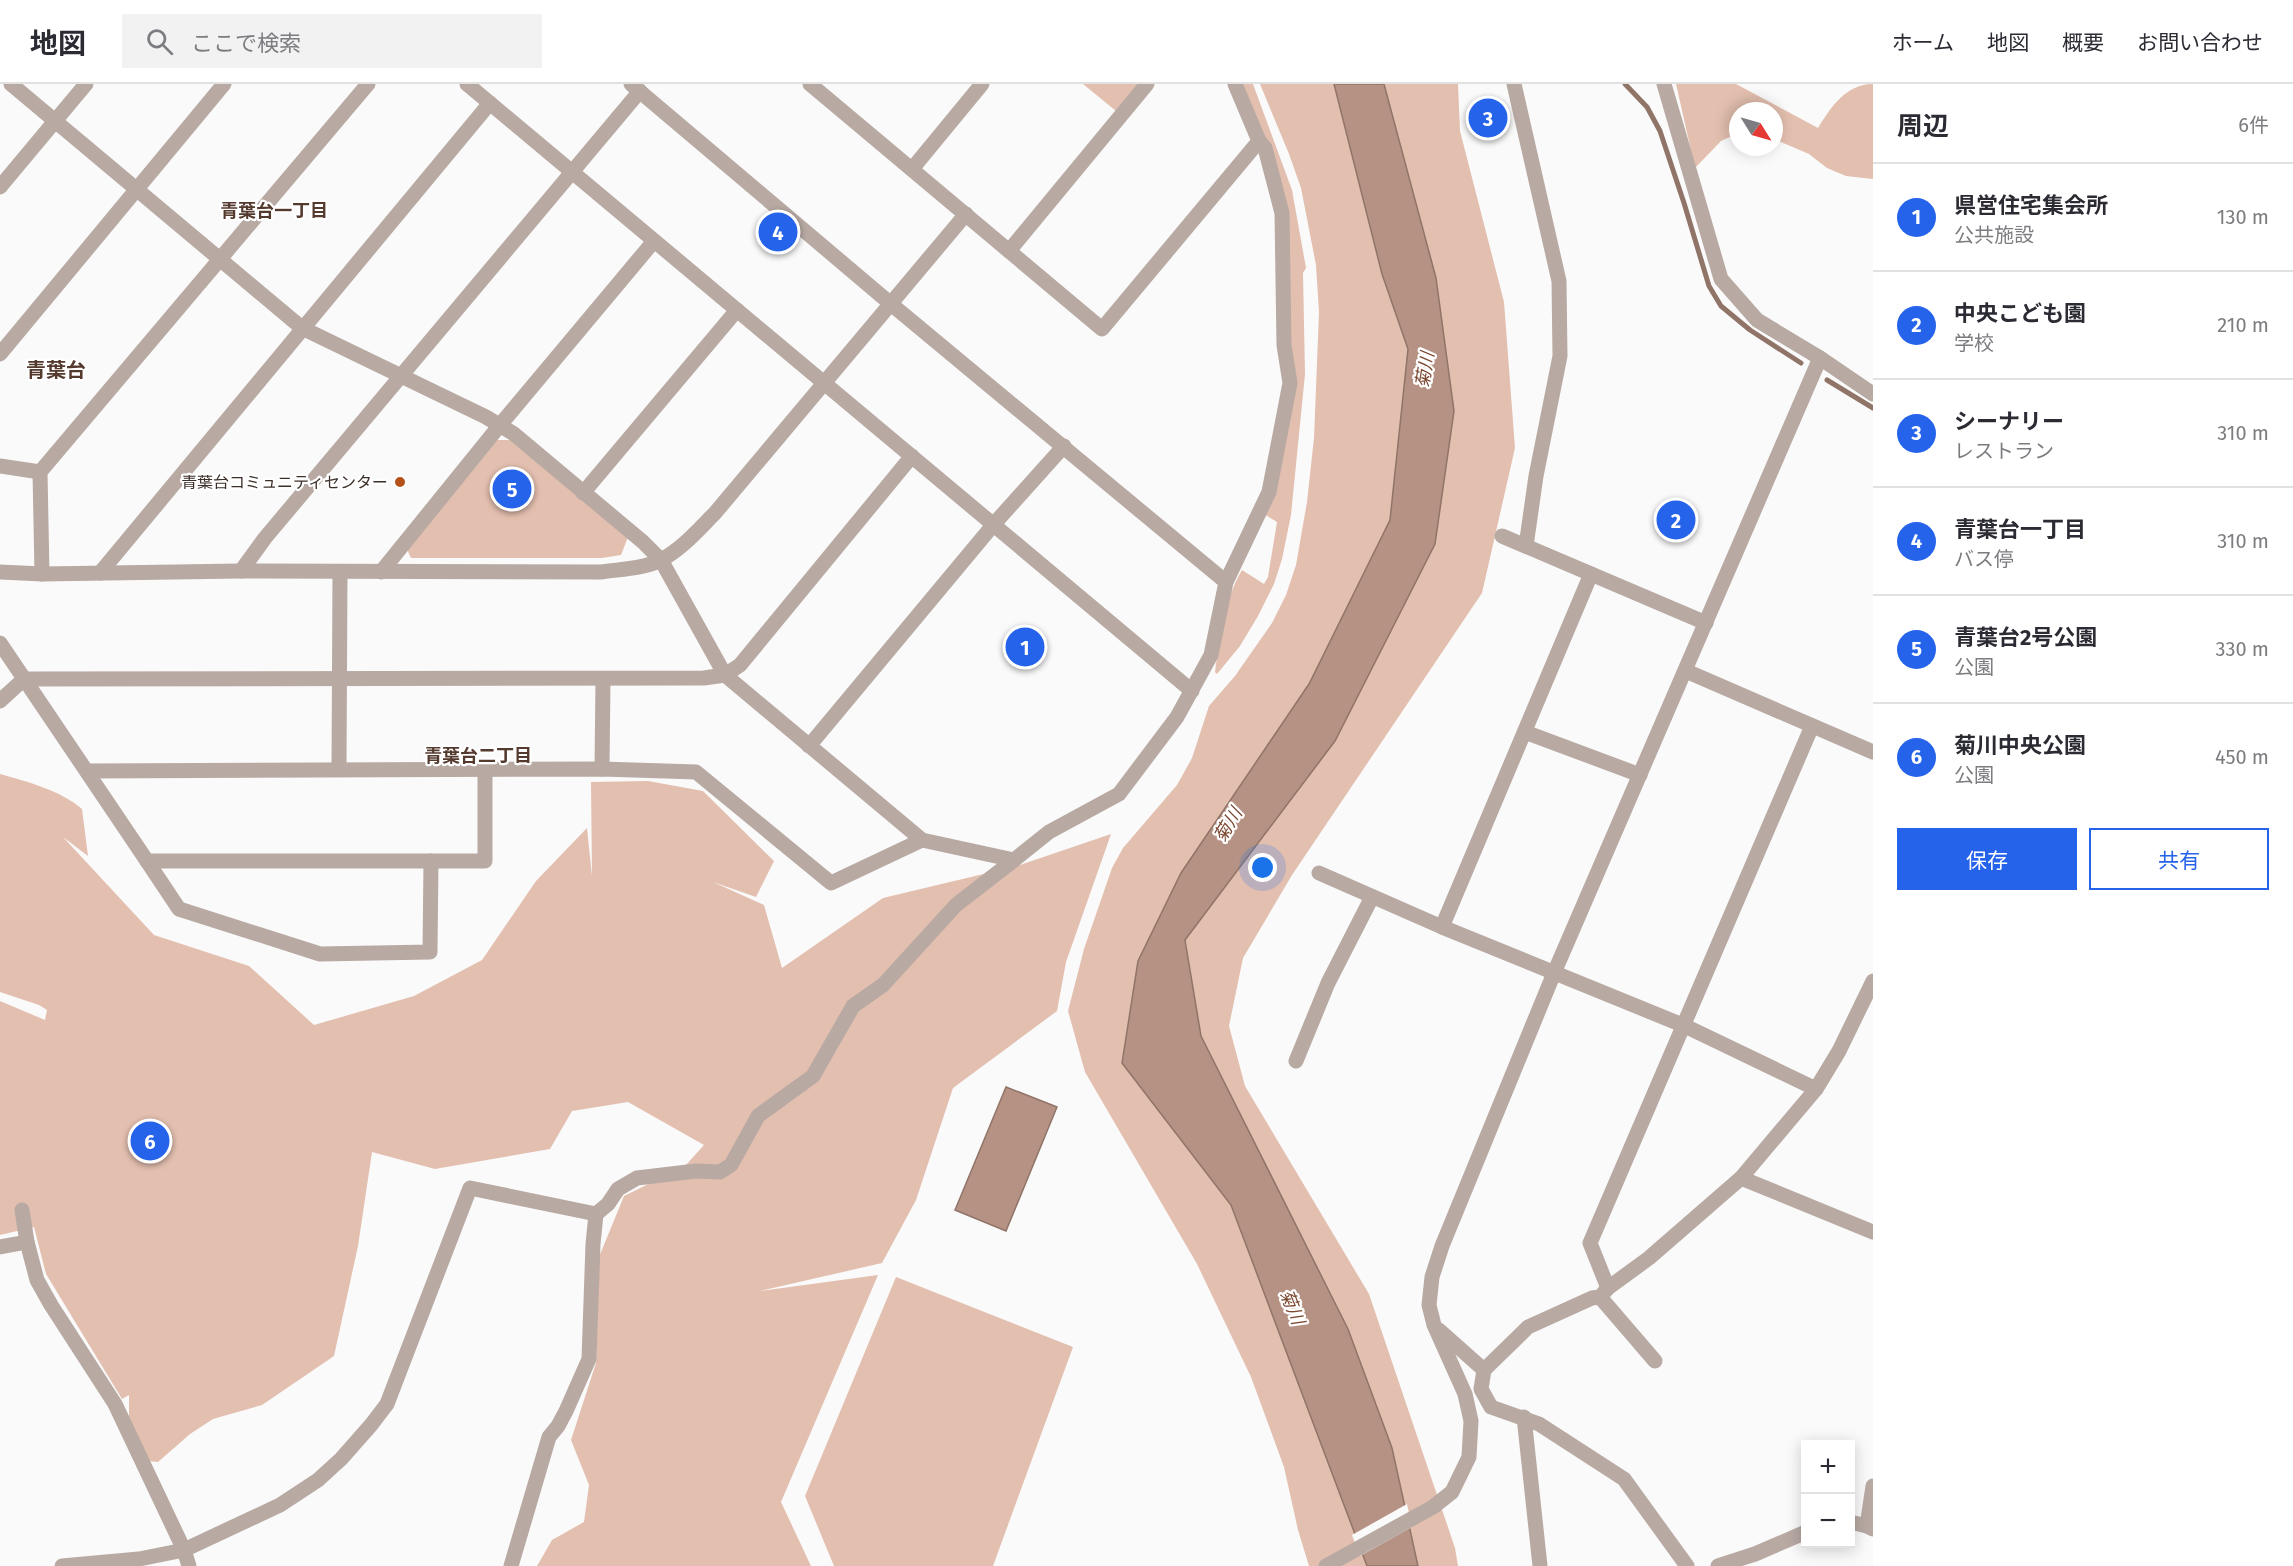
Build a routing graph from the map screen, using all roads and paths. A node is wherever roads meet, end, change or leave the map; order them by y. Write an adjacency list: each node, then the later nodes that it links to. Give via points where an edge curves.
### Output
1 (11, 84): 14 (street)
2 (86, 84): 14 (street)
3 (224, 84): 19 (street)
4 (368, 84): 23 (street)
5 (467, 84): 13 (street)
6 (982, 84): 16 (street)
7 (1147, 84): 22 (street)
8 (1235, 84): 15 (street)
9 (1514, 84): 40 (street, via 1559,281 1560,357)
10 (1665, 84): 28 (street, via 1721,279 1757,320)
11 (813, 85): 16 (street)
12 (635, 88): 17 (street); 24 (street)
13 (490, 103): 17 (street); 26 (street)
14 (55, 121): 18 (street); 19 (street)
15 (1259, 141): 22 (street, via 1102,329); 49 (street, via 1265,148 1282,213 1284,345 1290,390 1269,492)
16 (912, 169): 20 (street)
17 (572, 172): 21 (street); 29 (street)
18 (0, 187)
19 (136, 190): 23 (street); 27 (street)
20 (966, 214): 22 (street); 24 (street)
21 (654, 241): 25 (street); 32 (street)
22 (1009, 250)
23 (220, 260): 26 (street); 36 (street)
24 (891, 304): 30 (street); 33 (street)
25 (737, 310): 30 (street); 37 (street)
26 (302, 328): 29 (street); 46 (street)
27 (0, 354)
28 (1820, 358): 31 (street); 50 (street)
29 (402, 376): 32 (street); 42 (street)
30 (825, 381): 34 (street); 41 (street, via 715,513 688,541)
31 (1873, 394)
32 (500, 425): 37 (street); 45 (street)
33 (1064, 446): 38 (street); 49 (street)
34 (912, 456): 38 (street); 53 (street, via 740,664)
35 (0, 466): 36 (street)
36 (40, 472): 47 (street)
37 (583, 493): 41 (street)
38 (994, 524): 57 (street); 61 (street)
39 (1502, 536): 40 (street)
40 (1526, 546): 48 (street)
41 (661, 560): 45 (street, via 601,572); 53 (street)
42 (241, 571): 44 (street); 46 (street)
43 (0, 572): 47 (street)
44 (340, 572): 45 (street); 54 (street)
45 (381, 572)
46 (100, 573): 47 (street)
47 (42, 574)
48 (1591, 574): 50 (street); 60 (street)
49 (1226, 582): 57 (street, via 1211,655)
50 (1707, 623): 52 (street)
51 (0, 643): 55 (street)
52 (1686, 671): 59 (street); 67 (street)
53 (725, 675): 56 (street); 61 (street)
54 (339, 677): 55 (street); 56 (street); 63 (street)
55 (24, 679): 58 (street); 65 (street)
56 (603, 679): 64 (street)
57 (1192, 691): 69 (street, via 1119,794 1049,832)
58 (0, 700)
59 (1812, 726): 62 (street); 77 (street)
60 (1525, 732): 67 (street); 74 (street)
61 (809, 746): 68 (street)
62 (1873, 752)
63 (339, 769): 65 (street); 66 (street)
64 (602, 769): 66 (street); 68 (street, via 696,772 831,883)
65 (87, 771): 70 (street)
66 (484, 771): 71 (street, via 484,861)
67 (1640, 776): 75 (street)
68 (922, 840): 69 (street)
69 (1014, 860): 82 (street, via 956,905 883,985 853,1006 813,1076 758,1116 731,1165 720,1172 637,1178 618,1190)
70 (147, 861): 71 (street); 71 (street, via 179,909 320,954 430,952)
71 (431, 861)
72 (1319, 873): 73 (street)
73 (1372, 897): 74 (street); 78 (street, via 1328,983)
74 (1442, 927): 75 (street)
75 (1554, 973): 77 (street); 87 (street, via 1442,1246 1432,1277 1430,1305)
76 (1873, 981): 79 (street)
77 (1685, 1026): 79 (street); 86 (street, via 1590,1243)
78 (1296, 1061)
79 (1816, 1089): 80 (street)
80 (1741, 1178): 83 (street); 86 (street)
81 (22, 1210): 84 (street)
82 (596, 1214): 95 (street, via 470,1188 387,1404 371,1425 333,1466 301,1491); 98 (street, via 589,1359 566,1411 549,1437)
83 (1873, 1232)
84 (27, 1242): 85 (street); 95 (street, via 37,1280 115,1404)
85 (0, 1247)
86 (1604, 1292): 88 (street); 89 (street, via 1528,1327)
87 (1434, 1326): 89 (street); 99 (street, via 1465,1394 1471,1421 1469,1457 1452,1492 1433,1507)
88 (1655, 1361)
89 (1484, 1370): 90 (street, via 1481,1389 1491,1407)
90 (1524, 1417): 100 (street); 101 (street, via 1624,1479)
91 (1873, 1486): 93 (street)
92 (1855, 1523): 93 (street)
93 (1870, 1528)
94 (1801, 1534): 102 (street)
95 (184, 1550): 96 (street, via 139,1559); 97 (street)
96 (62, 1566)
97 (189, 1566)
98 (512, 1566)
99 (1326, 1566)
100 (1540, 1566)
101 (1687, 1566)
102 (1718, 1566)

